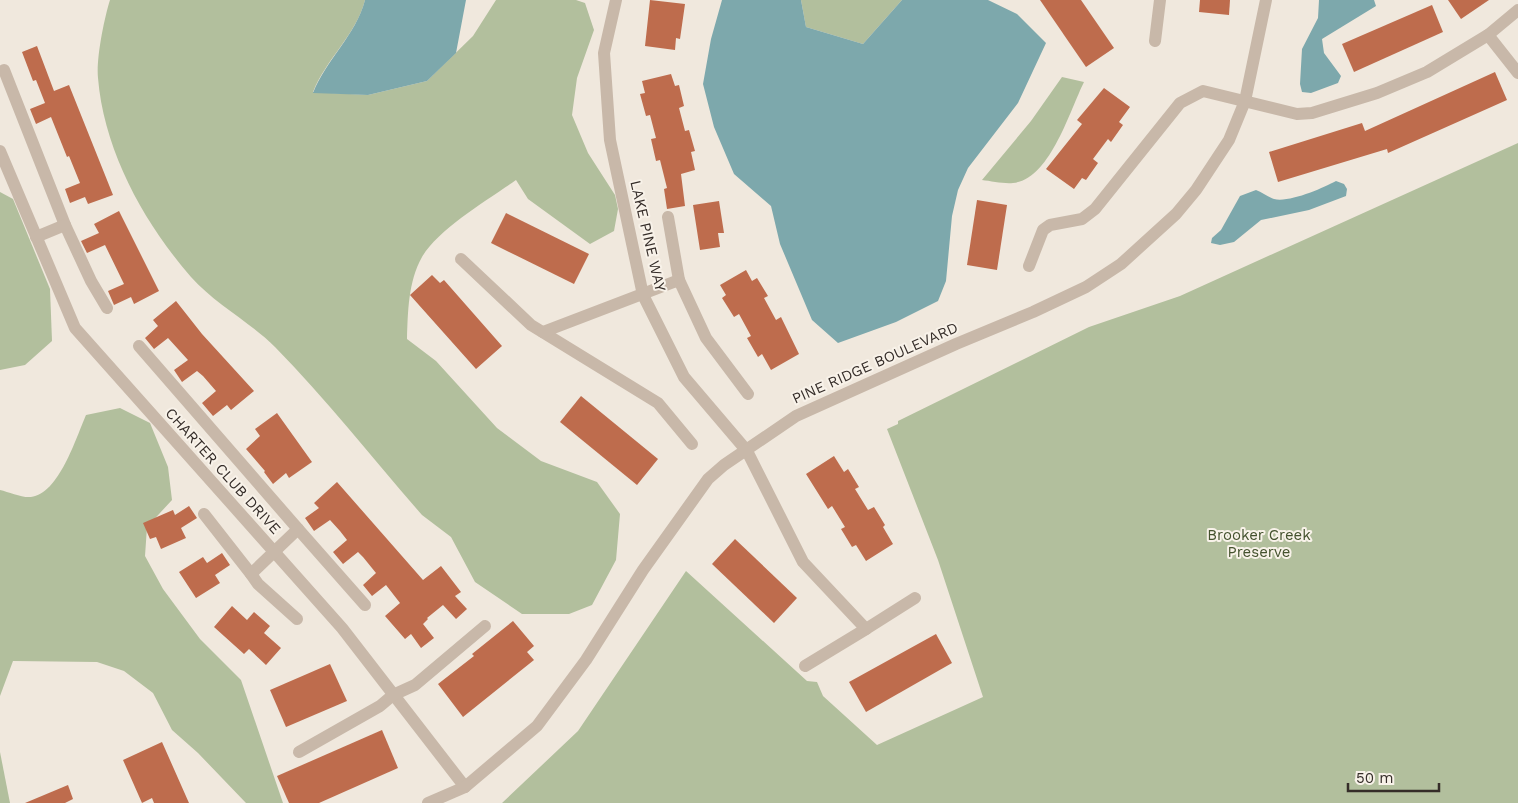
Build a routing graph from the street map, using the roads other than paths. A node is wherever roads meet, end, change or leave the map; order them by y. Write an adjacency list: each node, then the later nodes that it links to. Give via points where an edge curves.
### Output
1 (616, 0): 17 (street, LAKE PINE WAY, via 604,52 610,140)
2 (1160, 0): 6 (street)
3 (1266, 0): 9 (street, PINE RIDGE BOULEVARD)
4 (1518, 10): 5 (street)
5 (1488, 35): 8 (street); 9 (street, via 1427,72 1376,93 1312,113 1296,114)
6 (1155, 41)
7 (4, 70): 12 (street)
8 (1518, 73)
9 (1244, 101): 15 (street, via 1202,91 1180,103 1095,209 1082,219 1050,225 1043,230); 23 (street, PINE RIDGE BOULEVARD, via 1229,140 1196,190 1176,214 1121,264 1086,287 1033,312 796,416)
10 (0, 151): 13 (street, CHARTER CLUB DRIVE)
11 (668, 218): 16 (street)
12 (65, 225): 13 (street); 18 (street, via 90,281)
13 (36, 237): 26 (street, CHARTER CLUB DRIVE, via 75,328)
14 (461, 259): 19 (street, via 531,325)
15 (1029, 266)
16 (679, 280): 17 (street); 21 (street, via 706,338)
17 (643, 295): 19 (street); 23 (street, LAKE PINE WAY, via 684,377)
18 (107, 308)
19 (543, 332): 22 (street, via 658,403)
20 (139, 346): 25 (street)
21 (748, 394)
22 (692, 444)
23 (747, 451): 32 (street, LAKE PINE WAY, via 803,562); 36 (street, PINE RIDGE BOULEVARD, via 708,480 643,570 586,660 537,726)
24 (204, 514): 27 (street)
25 (298, 529): 26 (street); 29 (street)
26 (274, 552): 27 (street); 34 (street, CHARTER CLUB DRIVE, via 342,628)
27 (251, 574): 30 (street)
28 (915, 598): 32 (street)
29 (365, 605)
30 (297, 619)
31 (486, 626): 34 (street, via 415,685)
32 (866, 629): 33 (street)
33 (805, 666)
34 (393, 695): 35 (street, via 380,706); 36 (street, CHARTER CLUB DRIVE)
35 (299, 752)
36 (465, 787): 37 (street, PINE RIDGE BOULEVARD)
37 (428, 803)

